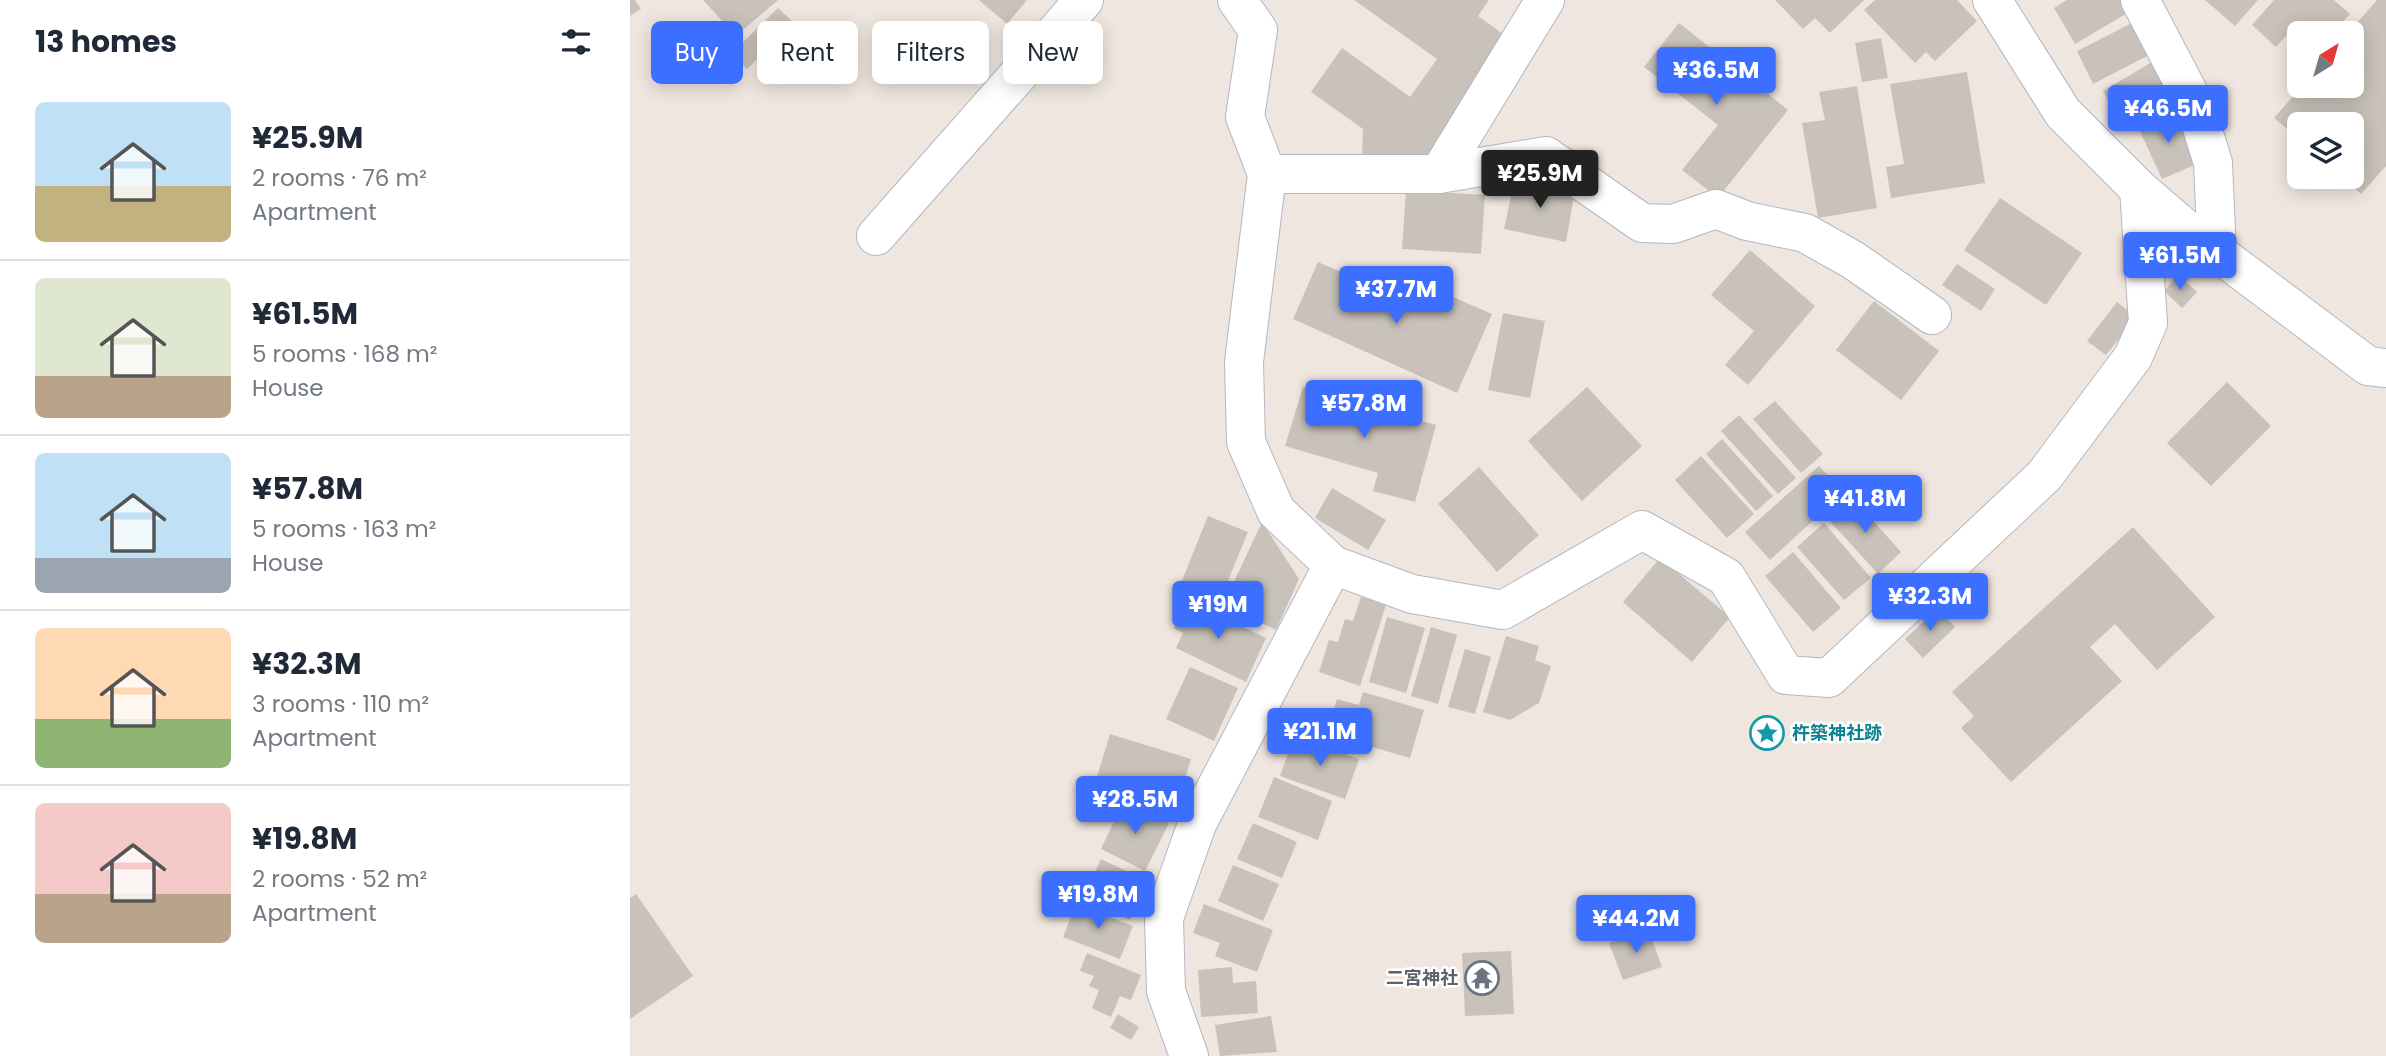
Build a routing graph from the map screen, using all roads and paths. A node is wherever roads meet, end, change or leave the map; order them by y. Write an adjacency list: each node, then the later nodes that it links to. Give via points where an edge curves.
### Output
1 (1084, 0): 9 (street)
2 (1237, 0): 6 (street, via 1258,30 1245,117)
3 (1545, 0): 7 (street)
4 (1992, 0): 8 (street, via 2063,113)
5 (2140, 0): 10 (street, via 2194,105 2213,163)
6 (1266, 174): 7 (street); 13 (street, via 1244,362 1246,442 1276,512)
7 (1439, 174): 11 (street, via 1546,156 1642,223 1672,224 1716,209 1747,221 1805,233 1853,260)
8 (2139, 189): 10 (street); 13 (street, via 2148,323 2133,357 2044,476 1829,678 1786,675 1726,577 1642,530 1503,610 1412,594)
9 (876, 236)
10 (2217, 253): 12 (street, via 2368,366)
11 (1932, 316)
12 (2386, 368)
13 (1333, 565): 14 (street, via 1197,824 1164,918 1166,991)
14 (1189, 1056)

